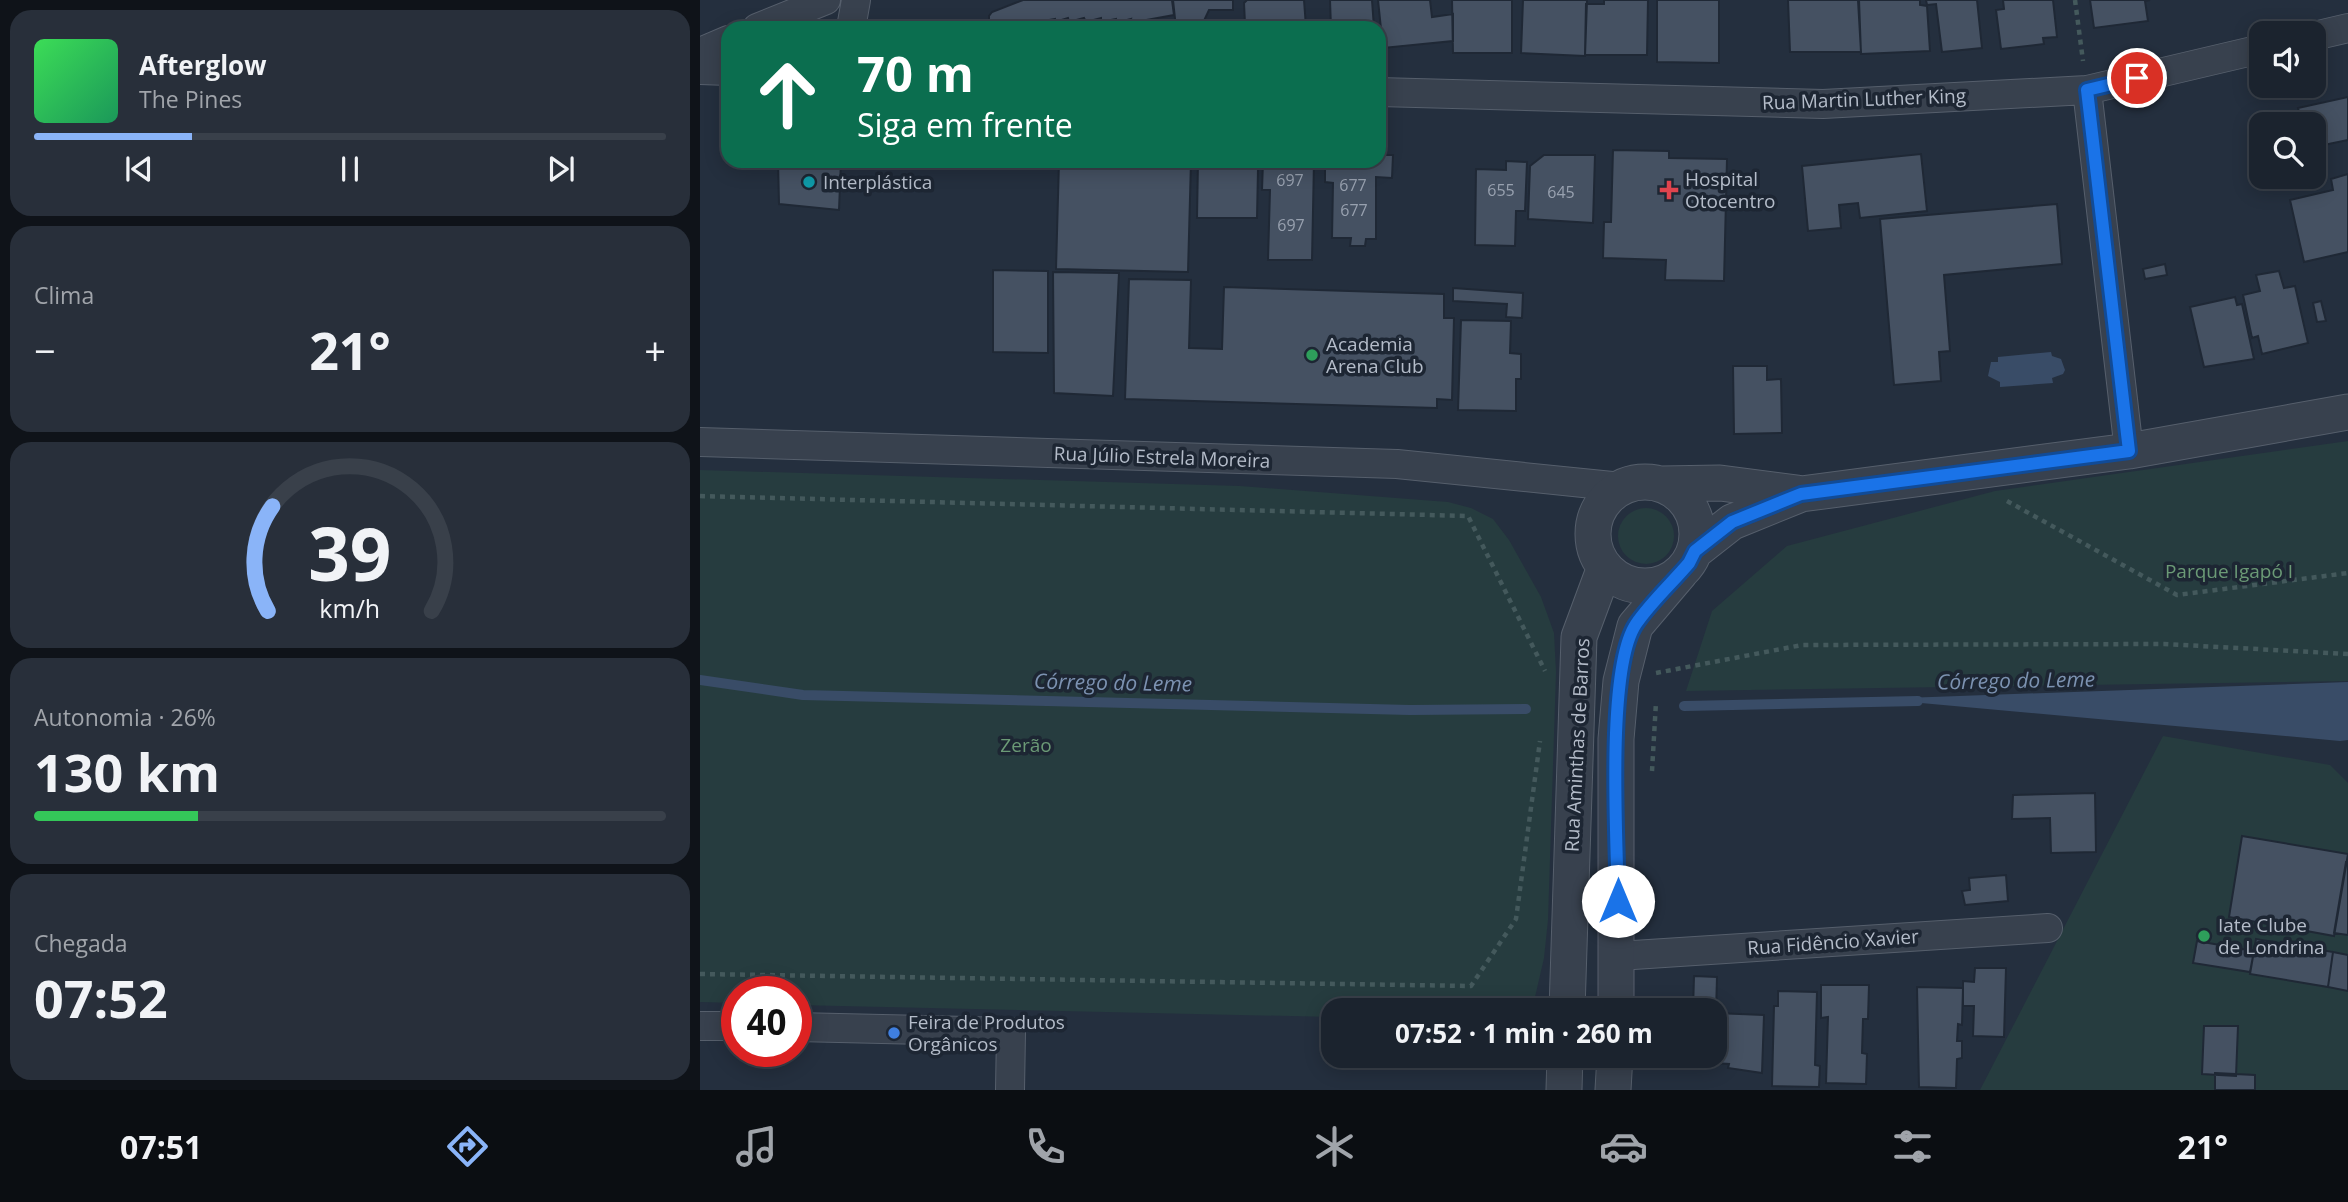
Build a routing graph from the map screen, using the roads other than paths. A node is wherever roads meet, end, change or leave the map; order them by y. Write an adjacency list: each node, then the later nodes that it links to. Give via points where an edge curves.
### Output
1 (825, 0): 3 (street)
2 (856, 0): 4 (street)
3 (774, 21)
4 (852, 21)
5 (2348, 28): 6 (street)
6 (2326, 33)
7 (721, 43): 9 (street)
8 (2249, 51): 12 (street, Rua Martin Luther King)
9 (700, 52)
10 (700, 70): 11 (street)
11 (721, 71)
12 (2087, 90): 13 (street, Rua Martin Luther King, via 1823,104); 16 (street)
13 (1386, 92)
14 (2348, 412): 16 (street)
15 (700, 442): 18 (street, Rua Júlio Estrela Moreira, via 1397,464)
16 (2129, 451): 19 (street)
17 (1661, 484): 18 (street, via 1641,481); 19 (street, via 1720,484); 20 (street, via 1688,503 1695,518 1697,535)
18 (1622, 487): 21 (street, via 1596,514 1595,551)
19 (1801, 494): 20 (street, via 1732,522)
20 (1687, 562): 21 (street, via 1668,582 1641,587 1615,577); 23 (street, Rua Aminthas de Barros, via 1635,626 1621,681 1616,739)
21 (1605, 567): 24 (street, Rua Aminthas de Barros, via 1579,637)
22 (2048, 929): 23 (street, Rua Fidêncio Xavier)
23 (1618, 956): 25 (street, Rua Aminthas de Barros)
24 (1567, 998)
25 (1616, 998)
26 (700, 1026): 27 (street)
27 (721, 1026)
28 (812, 1027): 31 (street, via 1011,1032)
29 (1565, 1068): 32 (street)
30 (1615, 1068): 33 (street)
31 (1010, 1090)
32 (1564, 1090)
33 (1614, 1090)

